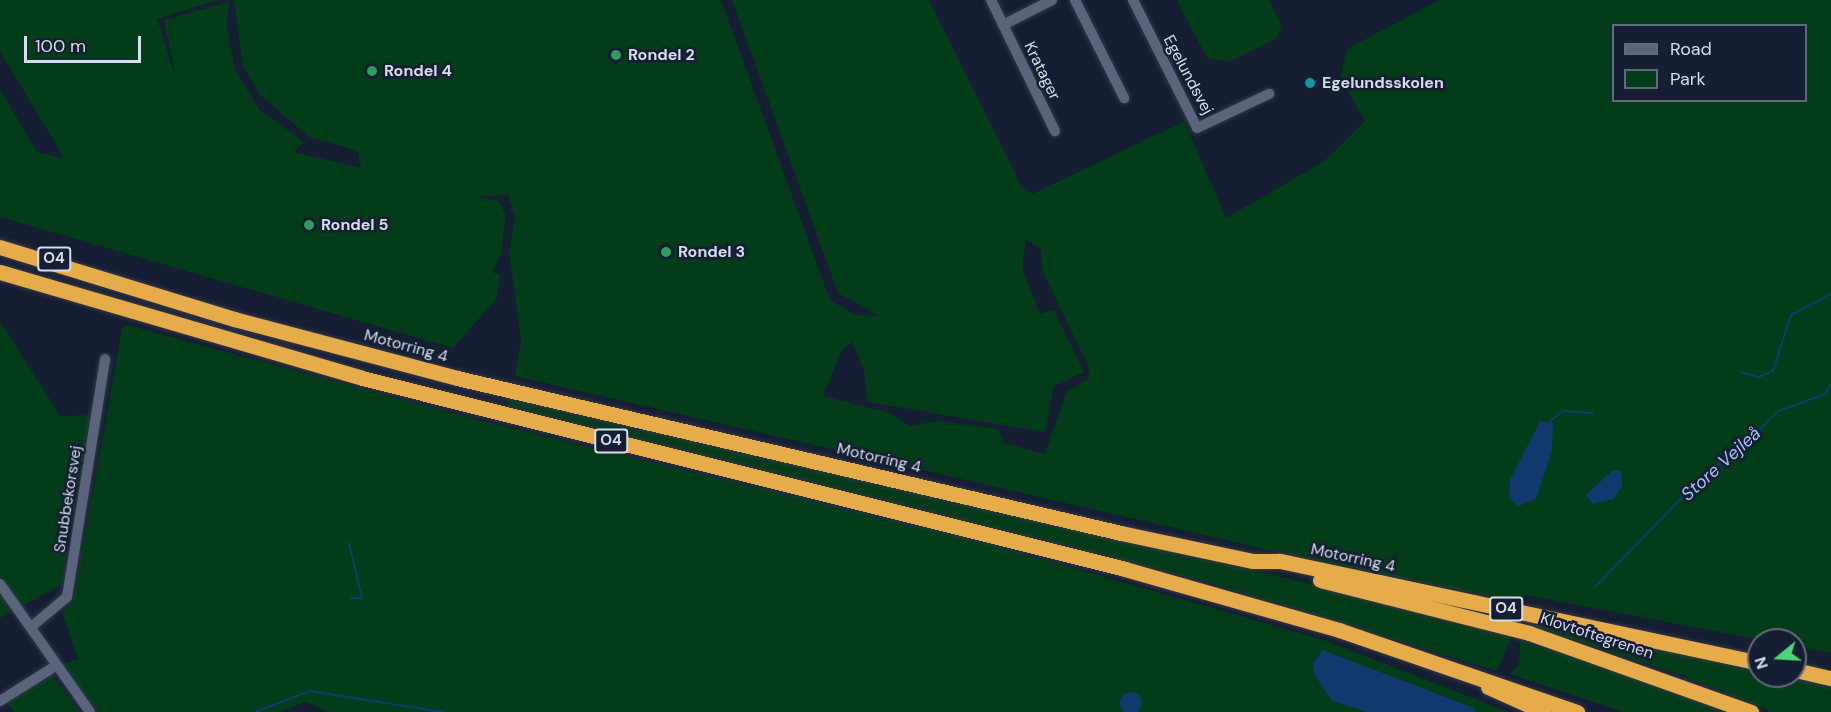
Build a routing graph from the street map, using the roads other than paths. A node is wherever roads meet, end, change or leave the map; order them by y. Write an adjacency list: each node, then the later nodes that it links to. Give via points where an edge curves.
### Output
1 (991, 0): 5 (street, Kratager)
2 (1052, 0): 5 (street)
3 (1075, 0): 7 (street)
4 (1133, 0): 6 (street, Egelundsvej, via 1197,128)
5 (1003, 25): 8 (street, Kratager)
6 (1269, 94)
7 (1124, 98)
8 (1055, 131)
9 (0, 238): 12 (highway, O4)
10 (0, 247): 12 (highway, Motorring 4 / O4)
11 (0, 272): 19 (highway, O4, via 351,375 1125,569 1339,630)
12 (107, 281): 14 (highway, Motorring 4 / O4, via 457,378)
13 (105, 359): 16 (street, Snubbekorsvej, via 67,597)
14 (1253, 561): 17 (highway, Motorring 4 / O4, via 1280,561); 26 (highway, Klovtoftegrenen, via 1529,633)
15 (0, 584): 16 (street)
16 (31, 627): 18 (street)
17 (1747, 660)
18 (57, 665): 22 (street); 23 (street)
19 (1459, 671): 24 (highway); 25 (highway, O4)
20 (1807, 673): 21 (highway)
21 (1831, 678)
22 (0, 701)
23 (90, 712)
24 (1544, 712)
25 (1577, 712)
26 (1751, 712)

